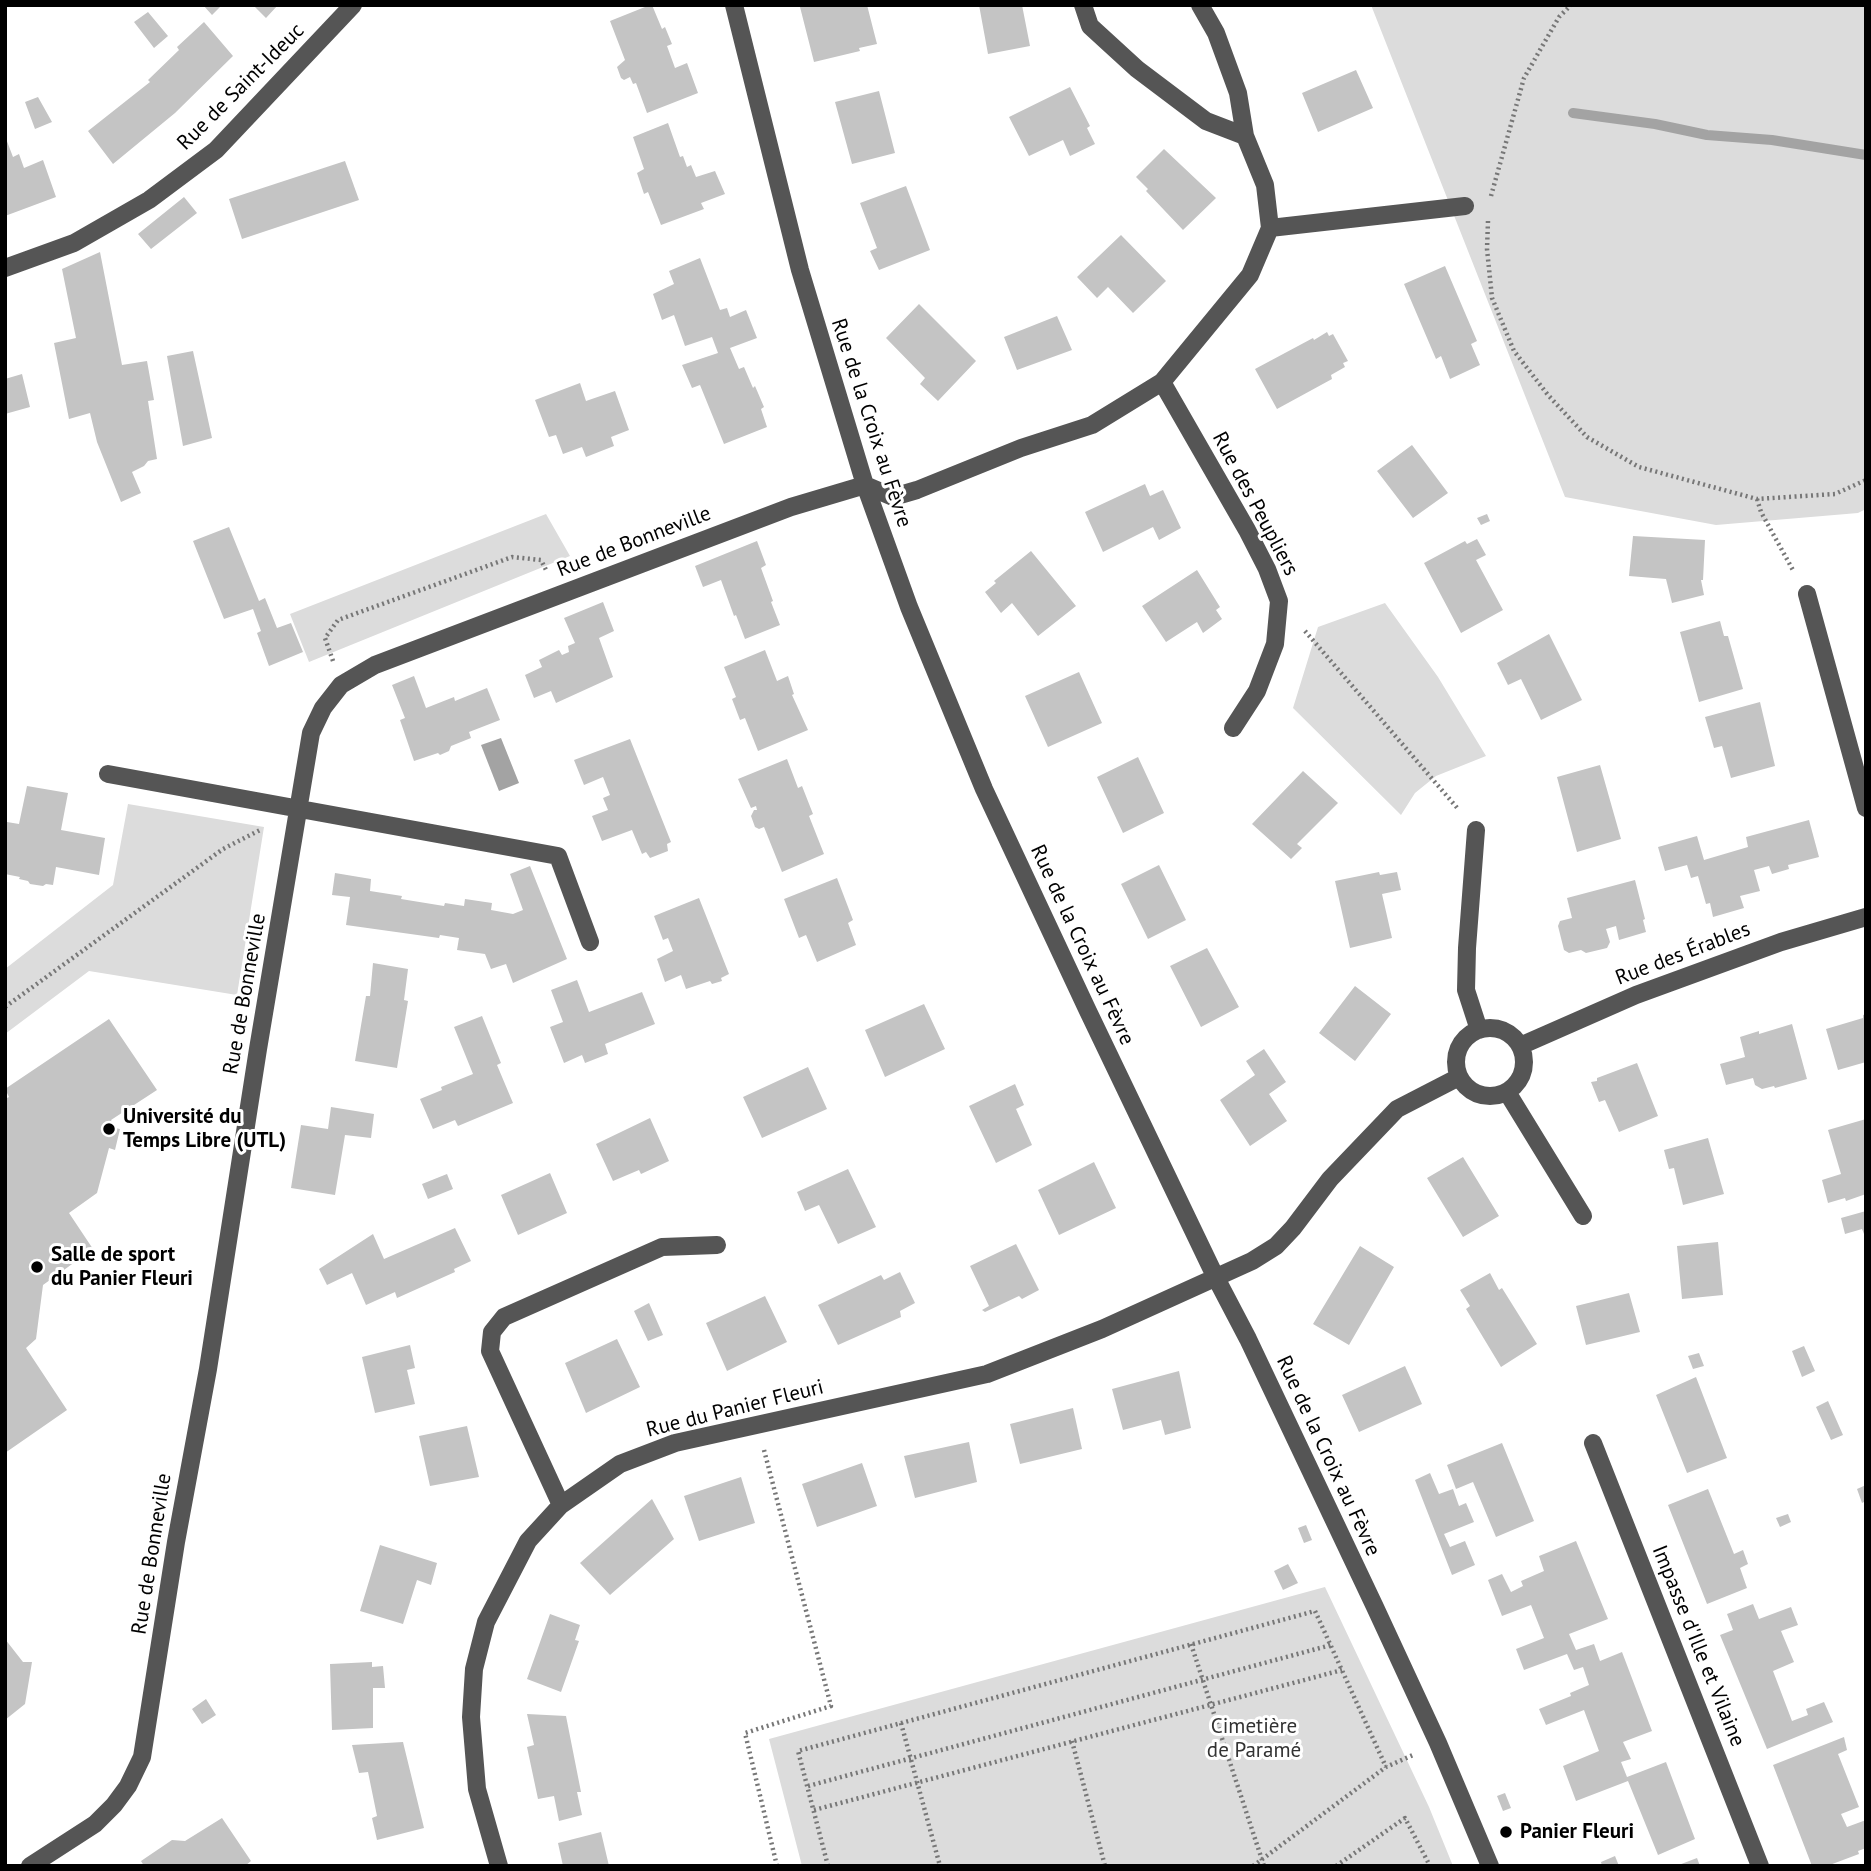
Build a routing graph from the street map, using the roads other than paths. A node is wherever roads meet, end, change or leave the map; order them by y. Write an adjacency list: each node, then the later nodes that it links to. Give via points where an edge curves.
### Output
1 (353, 5): 8 (street, Rue de Saint-Ideuc, via 216,150 149,200 74,243)
2 (734, 5): 10 (street, Rue de la Croix au Fèvre, via 800,271)
3 (1083, 5): 5 (street, via 1090,26 1137,69 1206,121)
4 (1200, 5): 5 (street, via 1216,33 1238,93)
5 (1245, 136): 7 (street, via 1265,185)
6 (1465, 206): 7 (street)
7 (1270, 228): 9 (street, via 1250,275)
8 (5, 268)
9 (1162, 382): 10 (street, via 1091,425 893,498); 12 (street, Rue des Peupliers, via 1262,559 1279,601 1275,644 1257,691)
10 (865, 485): 15 (street, Rue de Bonneville, via 791,507 558,595 376,665 341,685 323,708 312,733); 25 (street, Rue de la Croix au Fèvre, via 984,789)
11 (1807, 594): 14 (street)
12 (1233, 728)
13 (108, 774): 15 (street)
14 (1866, 808)
15 (299, 810): 18 (street, via 558,856); 28 (street, Rue de Bonneville, via 142,1757 128,1786 95,1824)
16 (1476, 830): 19 (street, via 1466,990)
17 (1866, 917): 20 (street, Rue des Érables, via 1781,942 1636,995)
18 (590, 942)
19 (1479, 1030): 20 (street, via 1495,1028 1510,1034); 21 (street, via 1463,1040 1456,1058)
20 (1520, 1046): 22 (street, via 1524,1063 1519,1080)
21 (1459, 1077): 22 (street, via 1471,1091 1489,1096); 25 (street, via 1398,1109 1330,1179 1276,1246)
22 (1507, 1092): 23 (street)
23 (1583, 1216)
24 (717, 1245): 27 (street, via 662,1247 504,1317 492,1332 490,1351)
25 (1215, 1276): 27 (street, Rue du Panier Fleuri, via 1102,1329 987,1374 676,1443 620,1464); 30 (street, Rue de la Croix au Fèvre, via 1438,1743)
26 (1593, 1443): 31 (street, Impasse d'Ille et Vilaine)
27 (561, 1505): 29 (street, Rue du Panier Fleuri, via 528,1541 486,1622 474,1669 471,1717 477,1788)
28 (30, 1866)
29 (499, 1866)
30 (1490, 1866)
31 (1760, 1866)

